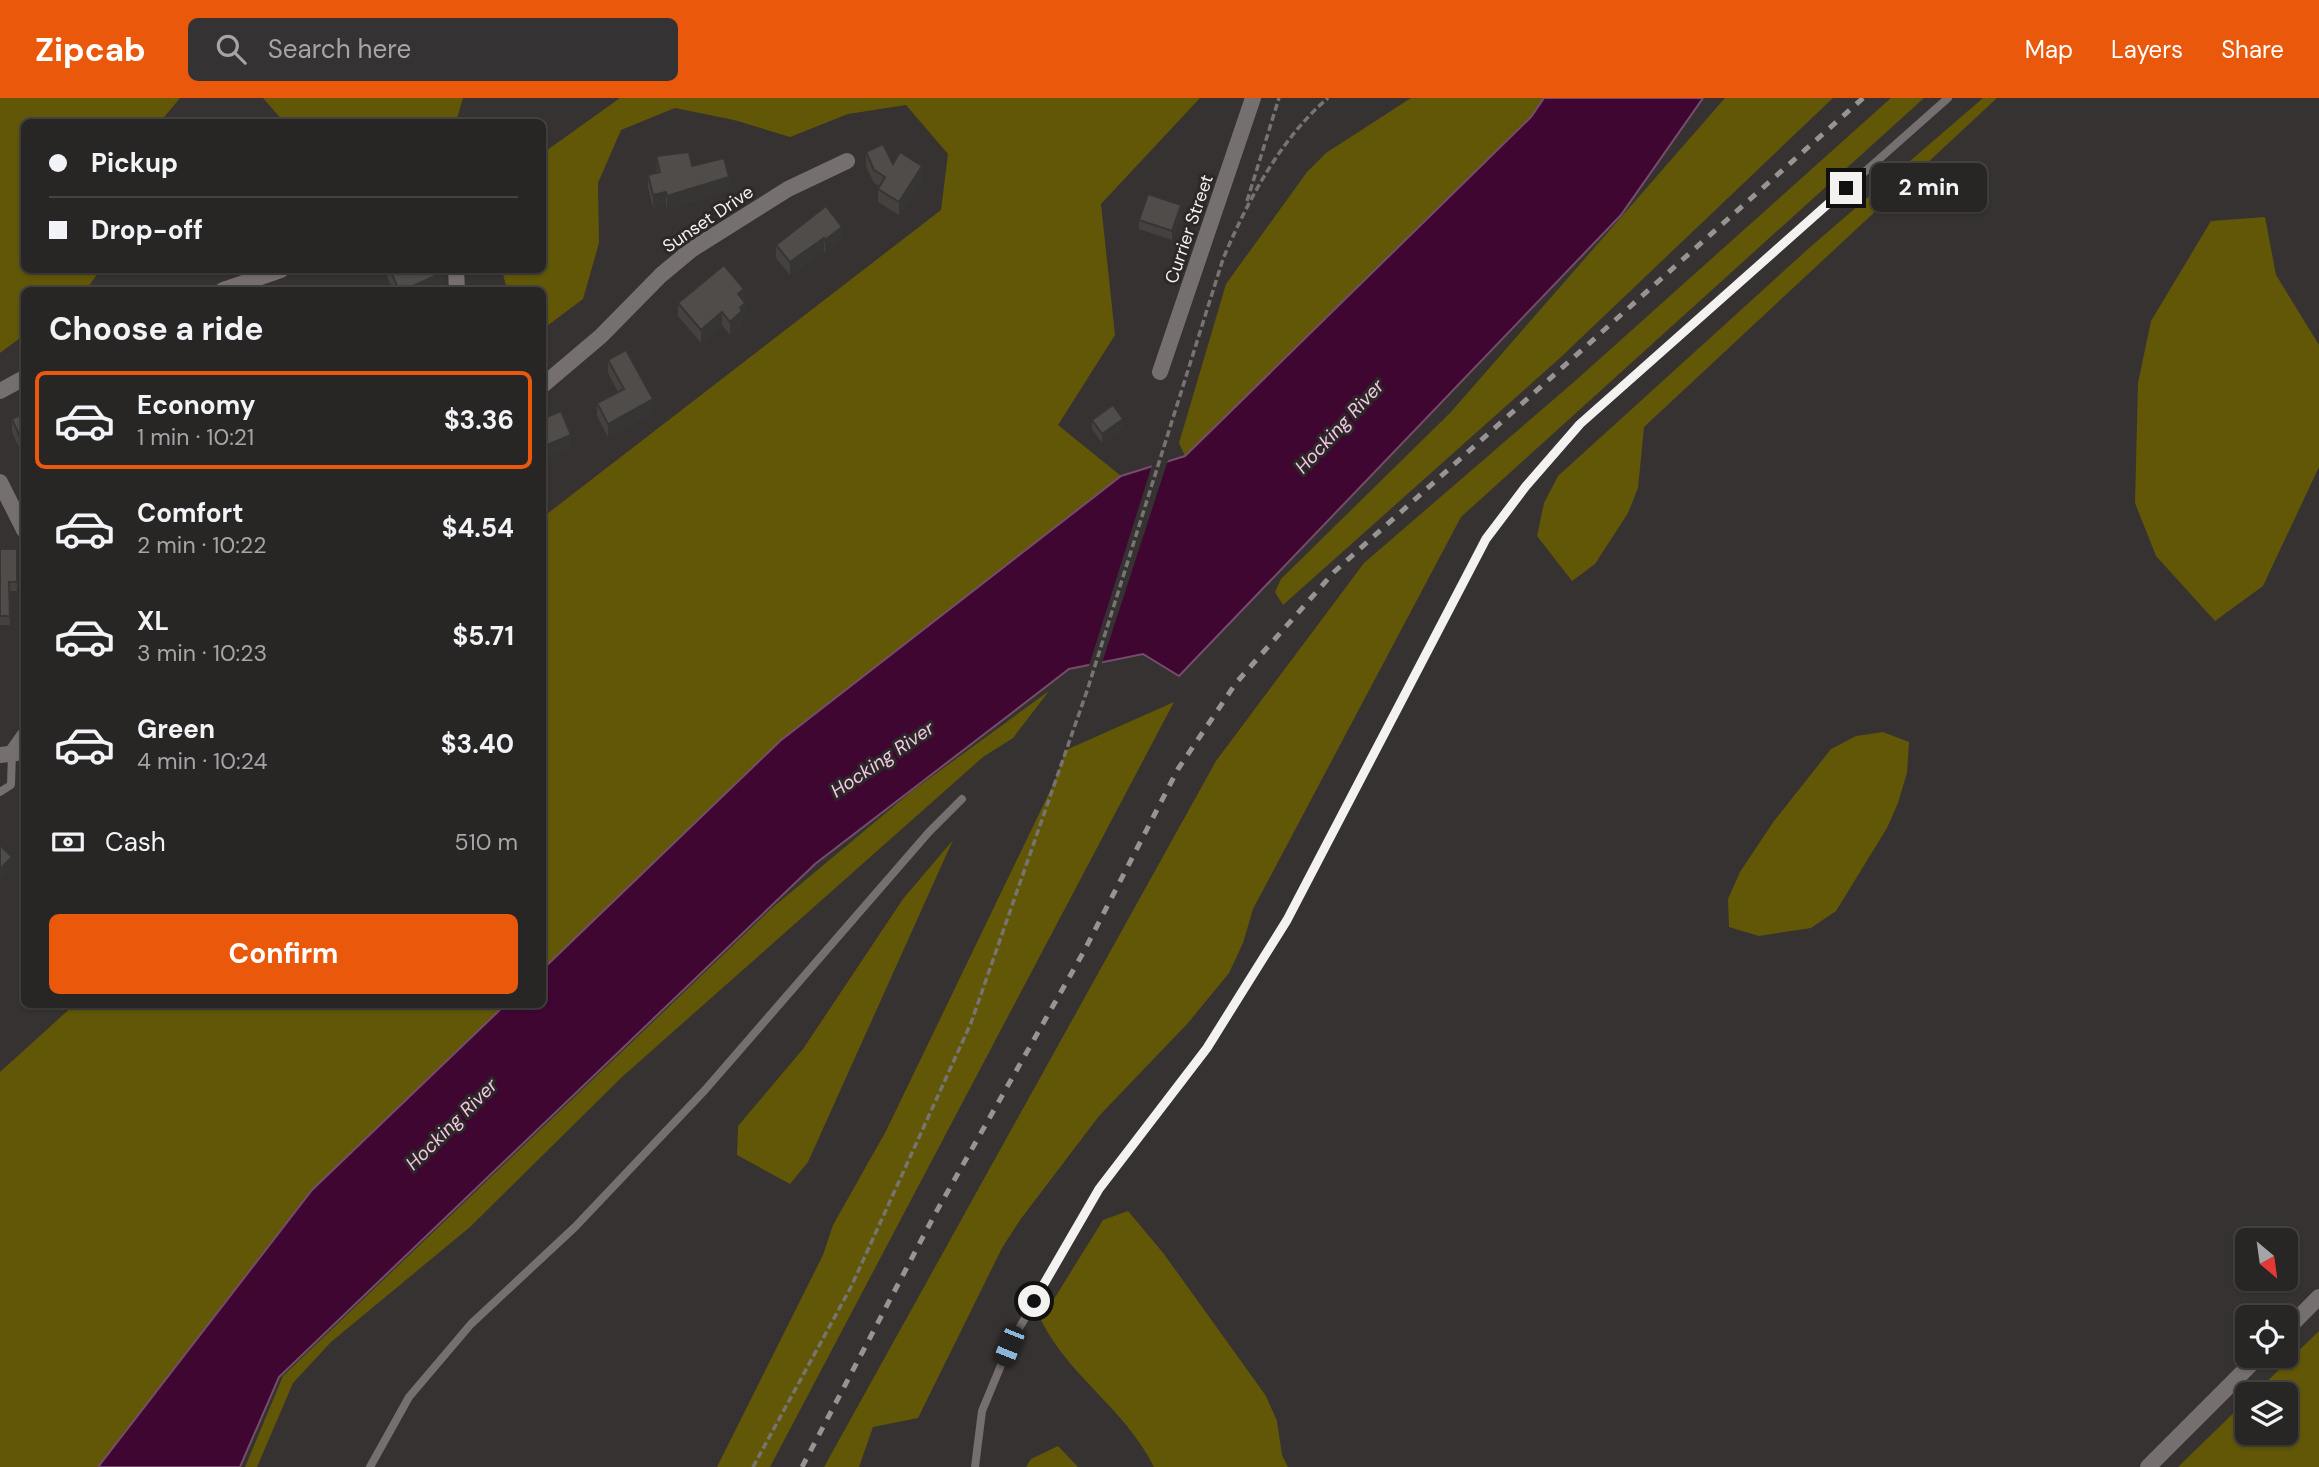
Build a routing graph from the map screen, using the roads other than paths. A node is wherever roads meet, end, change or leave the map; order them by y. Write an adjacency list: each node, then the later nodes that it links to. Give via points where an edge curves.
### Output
1 (1253, 98): 6 (street, Currier Street)
2 (1948, 98): 19 (lane, via 1580,424 1486,539 1287,920 1207,1048 1099,1189 1009,1346 982,1411)
3 (847, 161): 8 (street, Sunset Drive, via 788,189 691,250)
4 (272, 273): 5 (street)
5 (232, 287)
6 (1160, 372)
7 (21, 380): 9 (street)
8 (546, 383)
9 (0, 391)
10 (0, 482): 11 (street)
11 (21, 523)
12 (12, 753): 13 (lane, via 11,785)
13 (0, 792)
14 (962, 799): 18 (lane, via 705,1090 575,1227 471,1324 409,1397)
15 (2319, 1297): 16 (street)
16 (2298, 1318)
17 (2247, 1368): 20 (street)
18 (370, 1467)
19 (975, 1467)
20 (2148, 1467)

